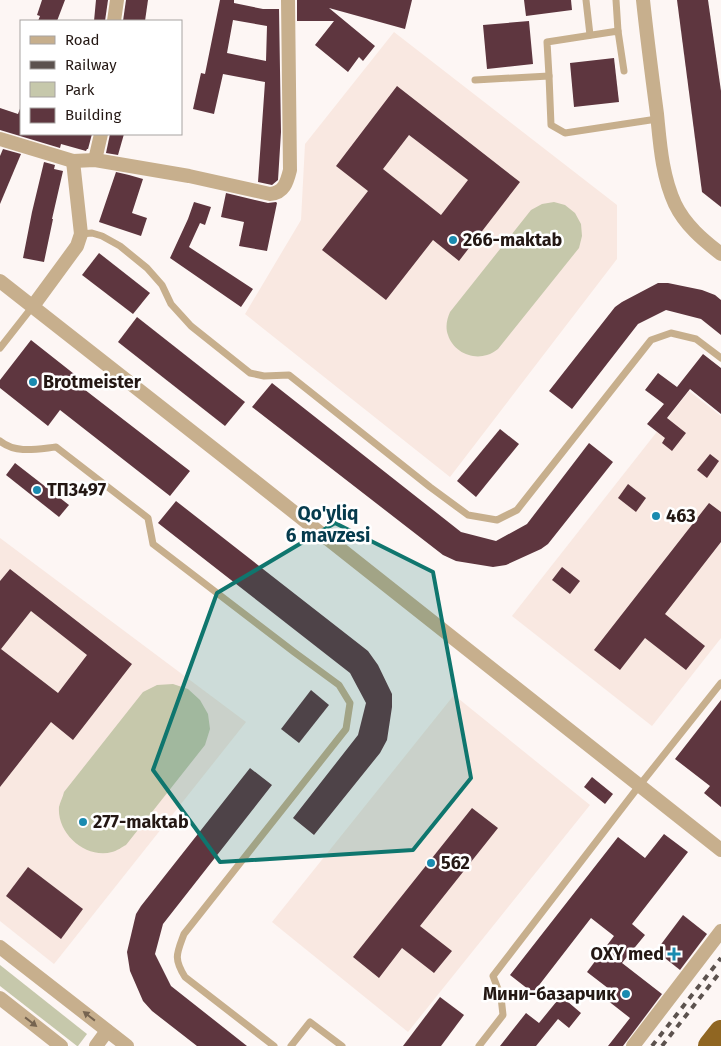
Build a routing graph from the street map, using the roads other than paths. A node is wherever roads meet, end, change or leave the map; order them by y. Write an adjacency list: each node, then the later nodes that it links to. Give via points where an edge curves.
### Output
1 (117, 0): 6 (street)
2 (288, 0): 15 (street, via 290,170 285,187 270,194)
3 (586, 0): 8 (lane)
4 (616, 0): 7 (lane)
5 (643, 0): 12 (street)
6 (114, 20)
7 (618, 31): 8 (lane); 9 (lane)
8 (590, 35): 10 (lane, via 547,42)
9 (624, 71)
10 (548, 76): 11 (lane); 12 (lane, via 550,124 565,133)
11 (475, 80)
12 (657, 119): 18 (street, via 667,182 675,204 697,234)
13 (101, 135): 15 (street)
14 (0, 140): 16 (street)
15 (95, 160): 16 (street)
16 (74, 161): 17 (street)
17 (81, 234): 20 (street, via 77,246); 22 (lane, via 102,236 120,246 162,284 171,304 190,326 250,373 289,375 468,515 497,520 517,510 651,340 671,333 696,338)
18 (721, 254)
19 (0, 281): 20 (street)
20 (33, 306): 21 (lane); 25 (street)
21 (0, 348)
22 (721, 358)
23 (0, 441): 35 (lane, via 23,450 56,447 148,518 153,544 339,685 350,703 346,729 184,934 176,955 185,978)
24 (721, 682): 25 (lane)
25 (640, 786): 26 (street); 38 (lane, via 493,976 503,1014)
26 (721, 850)
27 (721, 931): 39 (street)
28 (0, 947): 30 (street, one-way to 28)
29 (0, 998): 32 (street, one-way to 32)
30 (107, 1031): 33 (street); 34 (street)
31 (721, 1032): 40 (highway)
32 (61, 1046)
33 (96, 1046)
34 (127, 1046)
35 (274, 1046)
36 (290, 1046): 37 (lane, via 310,1022)
37 (342, 1046)
38 (479, 1046)
39 (632, 1046)
40 (710, 1046)

